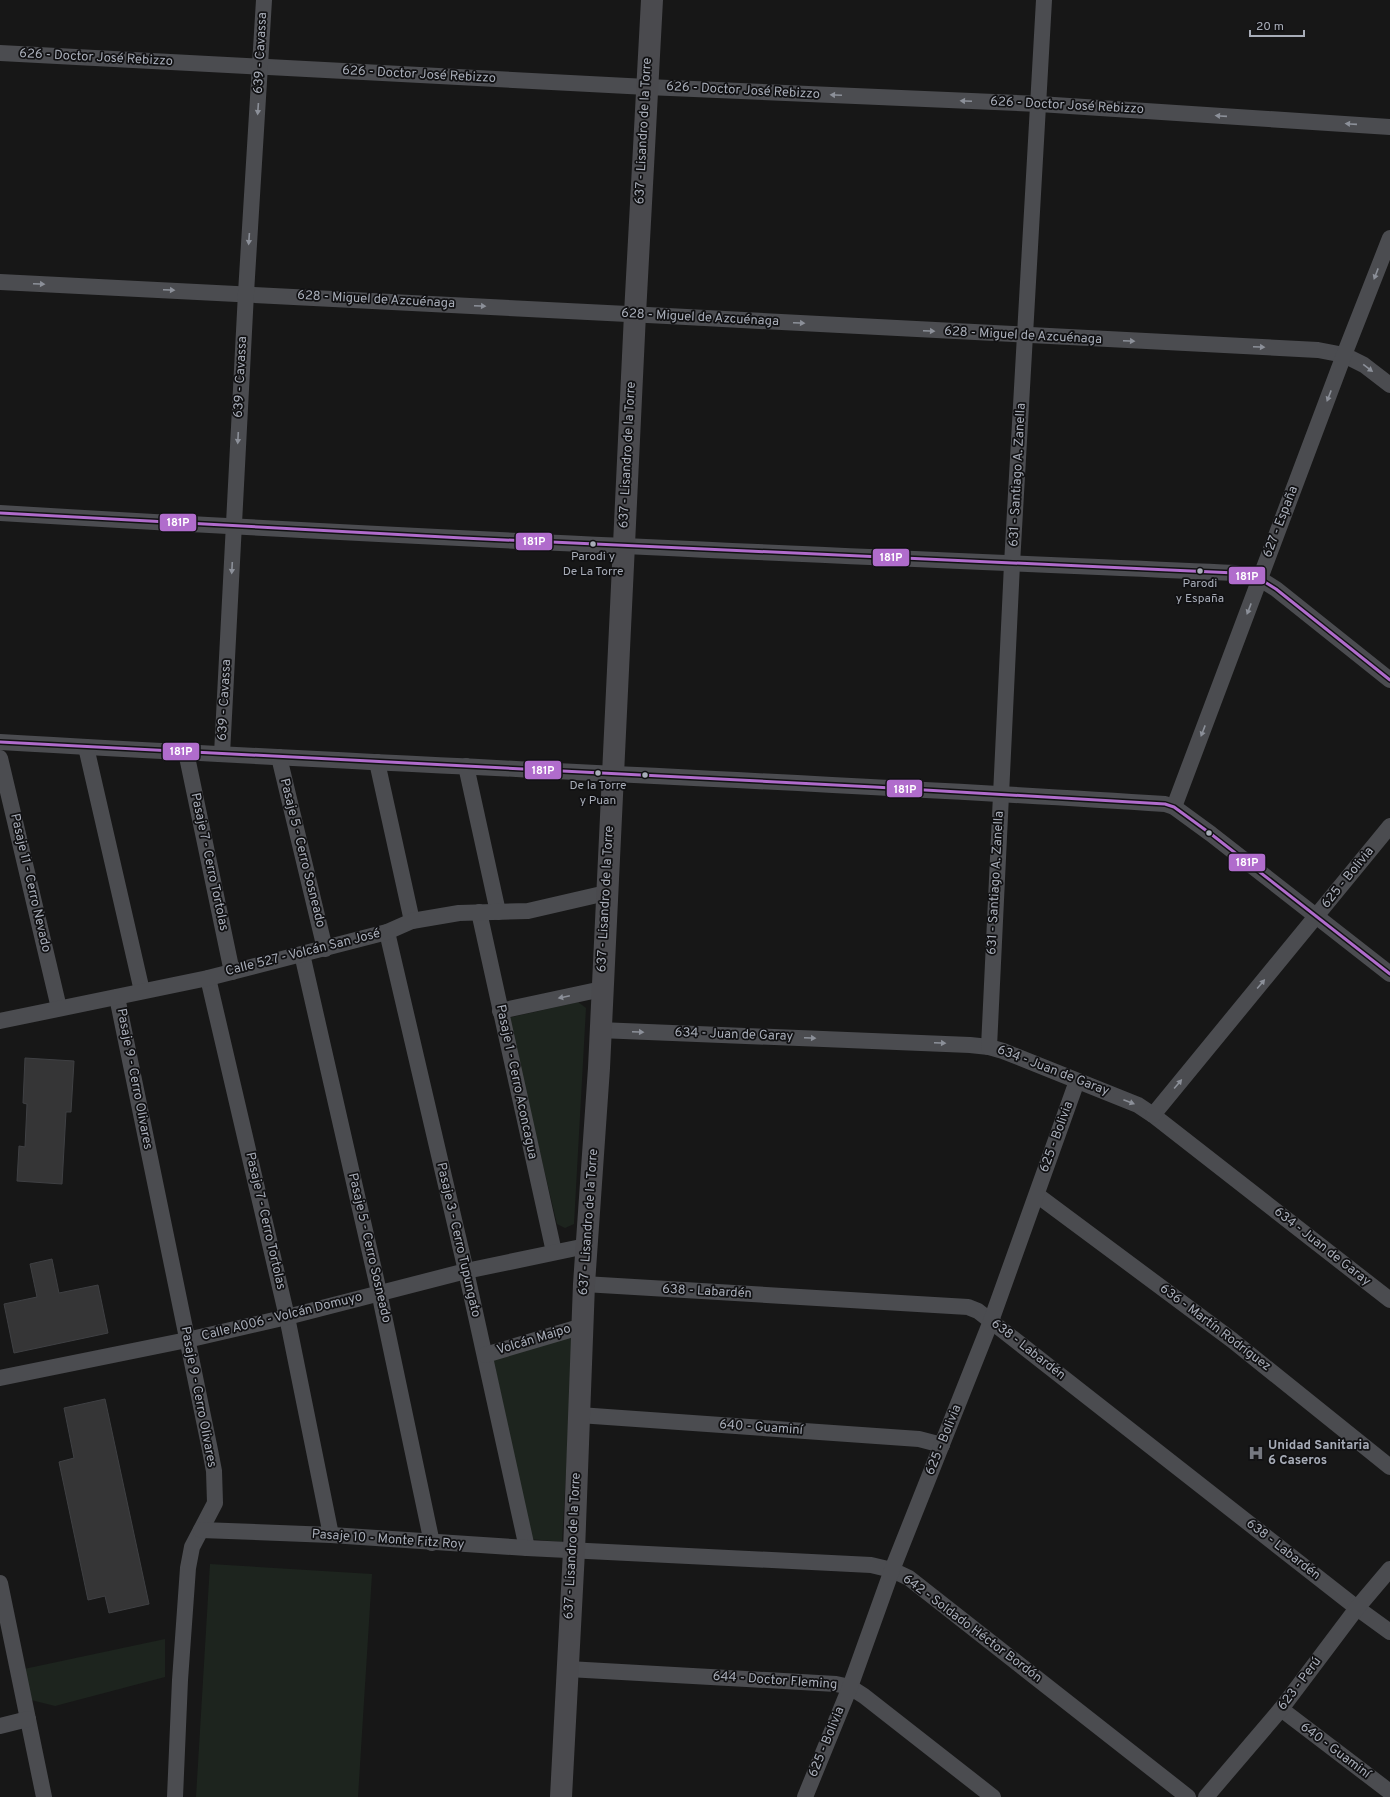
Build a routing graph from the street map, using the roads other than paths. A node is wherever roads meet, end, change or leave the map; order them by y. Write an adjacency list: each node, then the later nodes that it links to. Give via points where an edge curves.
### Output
1 (264, 0): 5 (street, 639 - Cavassa)
2 (652, 0): 6 (street, 637 - Lisandro de la Torre)
3 (1044, 0): 7 (street, 631 - Santiago A. Zanella)
4 (0, 53): 5 (street, 626 - Doctor José Rebizzo)
5 (260, 66): 6 (street, 626 - Doctor José Rebizzo); 11 (street, 639 - Cavassa, one-way to 11)
6 (647, 87): 7 (street, 626 - Doctor José Rebizzo, one-way to 6); 12 (street, 637 - Lisandro de la Torre)
7 (1039, 104): 8 (street, 626 - Doctor José Rebizzo, one-way to 7); 13 (street, 631 - Santiago A. Zanella)
8 (1390, 127)
9 (1390, 238): 14 (street, 627 - España, one-way to 14)
10 (0, 282): 11 (street, 628 - Miguel de Azcuénaga, one-way to 11)
11 (246, 293): 12 (street, 628 - Miguel de Azcuénaga, one-way to 12); 17 (street, 639 - Cavassa, one-way to 17)
12 (635, 314): 13 (street, 628 - Miguel de Azcuénaga, one-way to 13); 18 (street, 637 - Lisandro de la Torre)
13 (1026, 336): 14 (street, 628 - Miguel de Azcuénaga, one-way to 14, via 1318,350); 19 (street, 631 - Santiago A. Zanella)
14 (1344, 355): 15 (street, 628 - Miguel de Azcuénaga, one-way to 15, via 1364,365); 20 (street, 627 - España, one-way to 20)
15 (1390, 385)
16 (0, 513): 17 (street)
17 (234, 527): 18 (street); 25 (street, 639 - Cavassa, one-way to 25)
18 (624, 547): 19 (street); 30 (street, 637 - Lisandro de la Torre)
19 (1012, 564): 20 (street, via 1234,573); 31 (street, 631 - Santiago A. Zanella)
20 (1260, 579): 21 (street); 32 (street, 627 - España, one-way to 32)
21 (1390, 680)
22 (0, 742): 23 (street)
23 (86, 747): 24 (street); 46 (street)
24 (186, 752): 25 (street); 42 (street, Pasaje 7 - Cerro Tortolas)
25 (222, 754): 26 (street)
26 (279, 756): 28 (street); 40 (street, Pasaje 5 - Cerro Sosneado)
27 (0, 758): 48 (street, Pasaje 11 - Cerro Nevado)
28 (377, 762): 29 (street); 38 (street)
29 (466, 766): 30 (street); 36 (street)
30 (612, 773): 31 (street); 34 (street, 637 - Lisandro de la Torre)
31 (1000, 793): 32 (street); 52 (street, 631 - Santiago A. Zanella)
32 (1174, 806): 37 (street)
33 (1390, 826): 37 (street, 625 - Bolivia)
34 (606, 892): 36 (street, Calle 527 - Volcán San José, via 528,911); 45 (street, 637 - Lisandro de la Torre)
35 (479, 912): 36 (street, Calle 527 - Volcán San José); 38 (street, Calle 527 - Volcán San José); 49 (street, Pasaje 1 - Cerro Aconcagua)
36 (498, 912)
37 (1317, 917): 43 (street); 54 (street, 625 - Bolivia, one-way to 37)
38 (412, 921): 39 (street, Calle 527 - Volcán San José)
39 (387, 932): 40 (street, Calle 527 - Volcán San José); 58 (street, Pasaje 3 - Cerro Tupungato)
40 (325, 949): 41 (street, Calle 527 - Volcán San José)
41 (302, 954): 42 (street, Calle 527 - Volcán San José); 60 (street, Pasaje 5 - Cerro Sosneado)
42 (232, 972): 44 (street, Calle 527 - Volcán San José)
43 (1390, 974)
44 (208, 978): 46 (street, Calle 527 - Volcán San José); 62 (street, Pasaje 7 - Cerro Tortolas)
45 (602, 989): 49 (street, one-way to 49); 51 (street, 637 - Lisandro de la Torre)
46 (142, 991): 47 (street, Calle 527 - Volcán San José)
47 (117, 997): 48 (street, Calle 527 - Volcán San José); 65 (street, Pasaje 9 - Cerro Olivares)
48 (59, 1008): 50 (street, Calle 527 - Volcán San José)
49 (500, 1011): 57 (street, Pasaje 1 - Cerro Aconcagua)
50 (0, 1021)
51 (599, 1030): 52 (street, 634 - Juan de Garay, one-way to 52); 56 (street, 637 - Lisandro de la Torre)
52 (989, 1047): 53 (street, 634 - Juan de Garay)
53 (1077, 1081): 54 (street, 634 - Juan de Garay, one-way to 54, via 1138,1105); 55 (street, 625 - Bolivia)
54 (1153, 1114): 61 (street, 634 - Juan de Garay)
55 (1037, 1195): 63 (street, 625 - Bolivia); 70 (street, 636 - Martín Rodríguez, via 1232,1340)
56 (586, 1246): 57 (street, Calle A006 - Volcán Domuyo); 59 (street, 637 - Lisandro de la Torre)
57 (554, 1252): 58 (street, Calle A006 - Volcán Domuyo)
58 (466, 1271): 60 (street, Calle A006 - Volcán Domuyo); 66 (street, Pasaje 3 - Cerro Tupungato)
59 (584, 1284): 63 (street, 638 - Labardén, via 968,1307); 64 (street, 637 - Lisandro de la Torre)
60 (379, 1292): 62 (street, Calle A006 - Volcán Domuyo); 73 (street, Pasaje 5 - Cerro Sosneado)
61 (1390, 1300)
62 (287, 1317): 65 (street, Calle A006 - Volcán Domuyo); 72 (street, Pasaje 7 - Cerro Tortolas)
63 (991, 1321): 69 (street, 625 - Bolivia); 79 (street, 638 - Labardén)
64 (583, 1326): 66 (street, Volcán Maipo); 68 (street, 637 - Lisandro de la Torre)
65 (187, 1340): 67 (street, Calle A006 - Volcán Domuyo); 71 (street, Pasaje 9 - Cerro Olivares, via 210,1450 215,1489 215,1503)
66 (485, 1355): 74 (street, Pasaje 3 - Cerro Tupungato)
67 (0, 1378)
68 (579, 1415): 69 (street, 640 - Guaminí, via 919,1439); 75 (street, 637 - Lisandro de la Torre)
69 (942, 1445): 77 (street, 625 - Bolivia)
70 (1390, 1468)
71 (201, 1530): 72 (street, Pasaje 10 - Monte Fitz Roy); 88 (street, Pasaje 9 - Cerro Olivares, via 192,1547 188,1568)
72 (331, 1535): 73 (street, Pasaje 10 - Monte Fitz Roy)
73 (432, 1543): 74 (street, Pasaje 10 - Monte Fitz Roy)
74 (527, 1548): 75 (street, Pasaje 10 - Monte Fitz Roy)
75 (574, 1550): 77 (street, 642 - Soldado Héctor Bordón, via 871,1565); 81 (street, 637 - Lisandro de la Torre)
76 (1390, 1569): 79 (street, 623 - Perú)
77 (892, 1570): 82 (street, 625 - Bolivia); 93 (street, 642 - Soldado Héctor Bordón, via 909,1578)
78 (0, 1583): 84 (street)
79 (1357, 1608): 80 (street, 638 - Labardén); 83 (street, 623 - Perú)
80 (1390, 1632)
81 (568, 1669): 82 (street, 644 - Doctor Fleming, via 836,1684); 89 (street, 637 - Lisandro de la Torre)
82 (850, 1687): 91 (street, 625 - Bolivia); 92 (street, 644 - Doctor Fleming)
83 (1281, 1709): 86 (street, 640 - Guaminí); 94 (street, 623 - Perú)
84 (28, 1719): 85 (street); 87 (street)
85 (0, 1726)
86 (1390, 1792)
87 (44, 1797)
88 (175, 1797)
89 (561, 1797): 90 (street)
90 (568, 1797)
91 (805, 1797)
92 (993, 1797)
93 (1188, 1797)
94 (1206, 1797)

